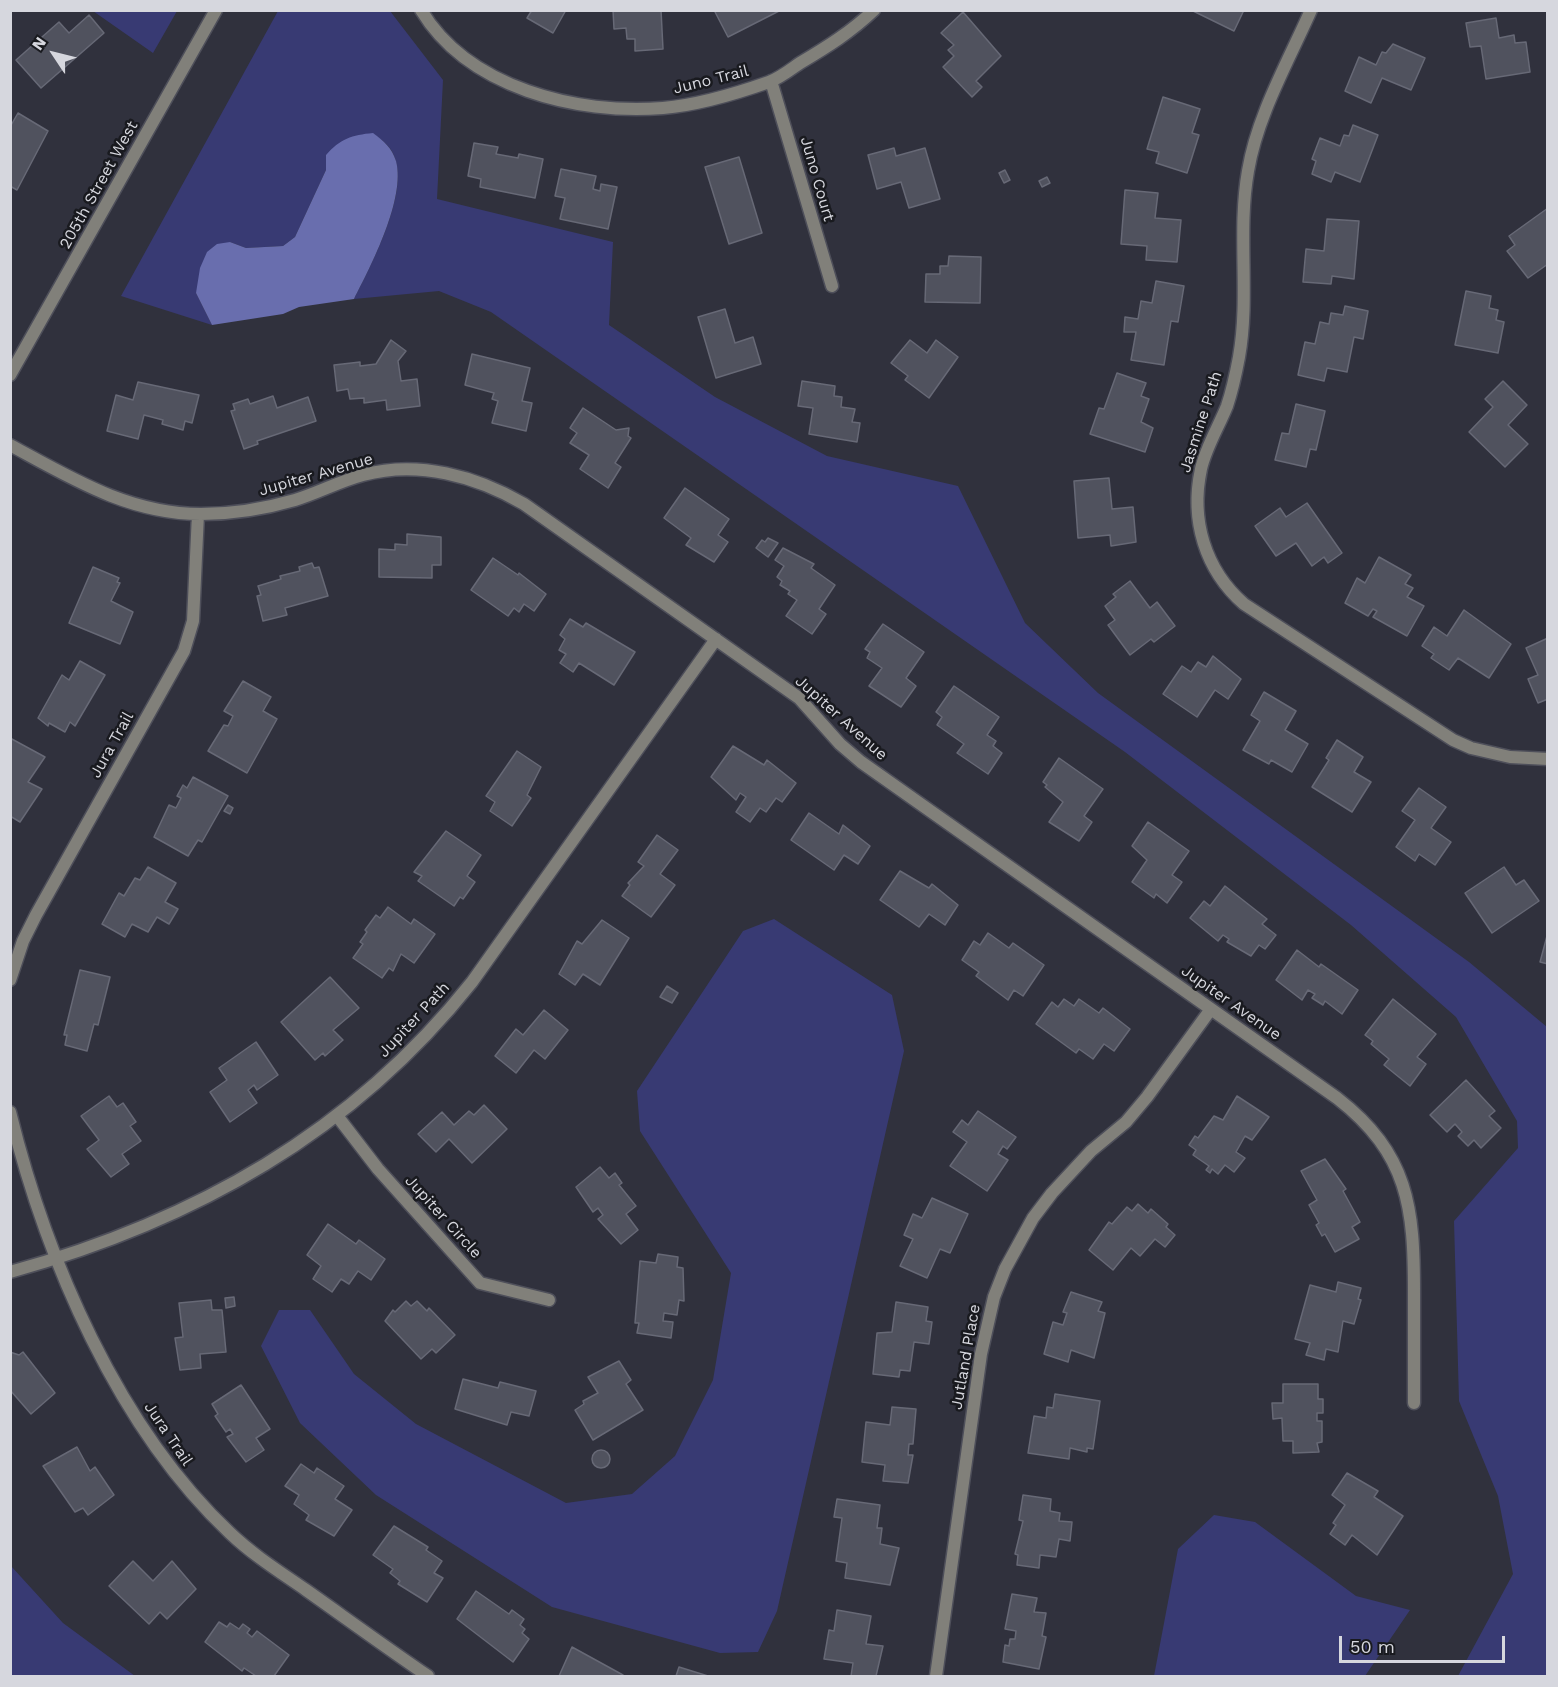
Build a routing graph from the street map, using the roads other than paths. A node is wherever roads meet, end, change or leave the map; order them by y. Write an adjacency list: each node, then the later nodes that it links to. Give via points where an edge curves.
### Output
1 (216, 10): 7 (street, 205th Street West)
2 (421, 10): 5 (street, Juno Trail, via 431,27 457,52 486,72 521,88 565,100 610,108 663,108 707,101)
3 (874, 10): 5 (street, Juno Trail, via 849,34)
4 (1311, 10): 11 (street, Jasmine Path, via 1265,116 1248,170 1241,232 1244,313 1239,358 1196,492 1204,548 1221,580 1244,604 1432,728 1490,753)
5 (771, 81): 6 (street, Juno Court)
6 (832, 286)
7 (10, 375)
8 (10, 445): 9 (street, Jupiter Avenue, via 109,496 149,508)
9 (198, 514): 10 (street, Jupiter Avenue, via 263,508 364,475 404,469 445,472 484,483 524,504); 12 (street, Jura Trail, via 193,621 184,651 36,915)
10 (716, 639): 13 (street, Jupiter Avenue, via 799,698 861,762); 15 (street, Jupiter Path, via 472,982 442,1019)
11 (1548, 759)
12 (10, 980)
13 (1211, 1009): 19 (street, Jupiter Avenue, via 1352,1110 1394,1163 1413,1226); 21 (street, Jutland Place, via 1126,1122 1091,1151 1052,1193 1033,1218 1005,1269 981,1354)
14 (10, 1112): 16 (street, Jura Trail)
15 (338, 1117): 16 (street, Jupiter Path, via 201,1202); 18 (street, Jupiter Circle, via 378,1169 480,1283)
16 (58, 1259): 17 (street, Jupiter Path); 20 (street, Jura Trail, via 83,1319 144,1430 199,1503 265,1561)
17 (10, 1272)
18 (549, 1300)
19 (1414, 1403)
20 (428, 1677)
21 (936, 1677)

